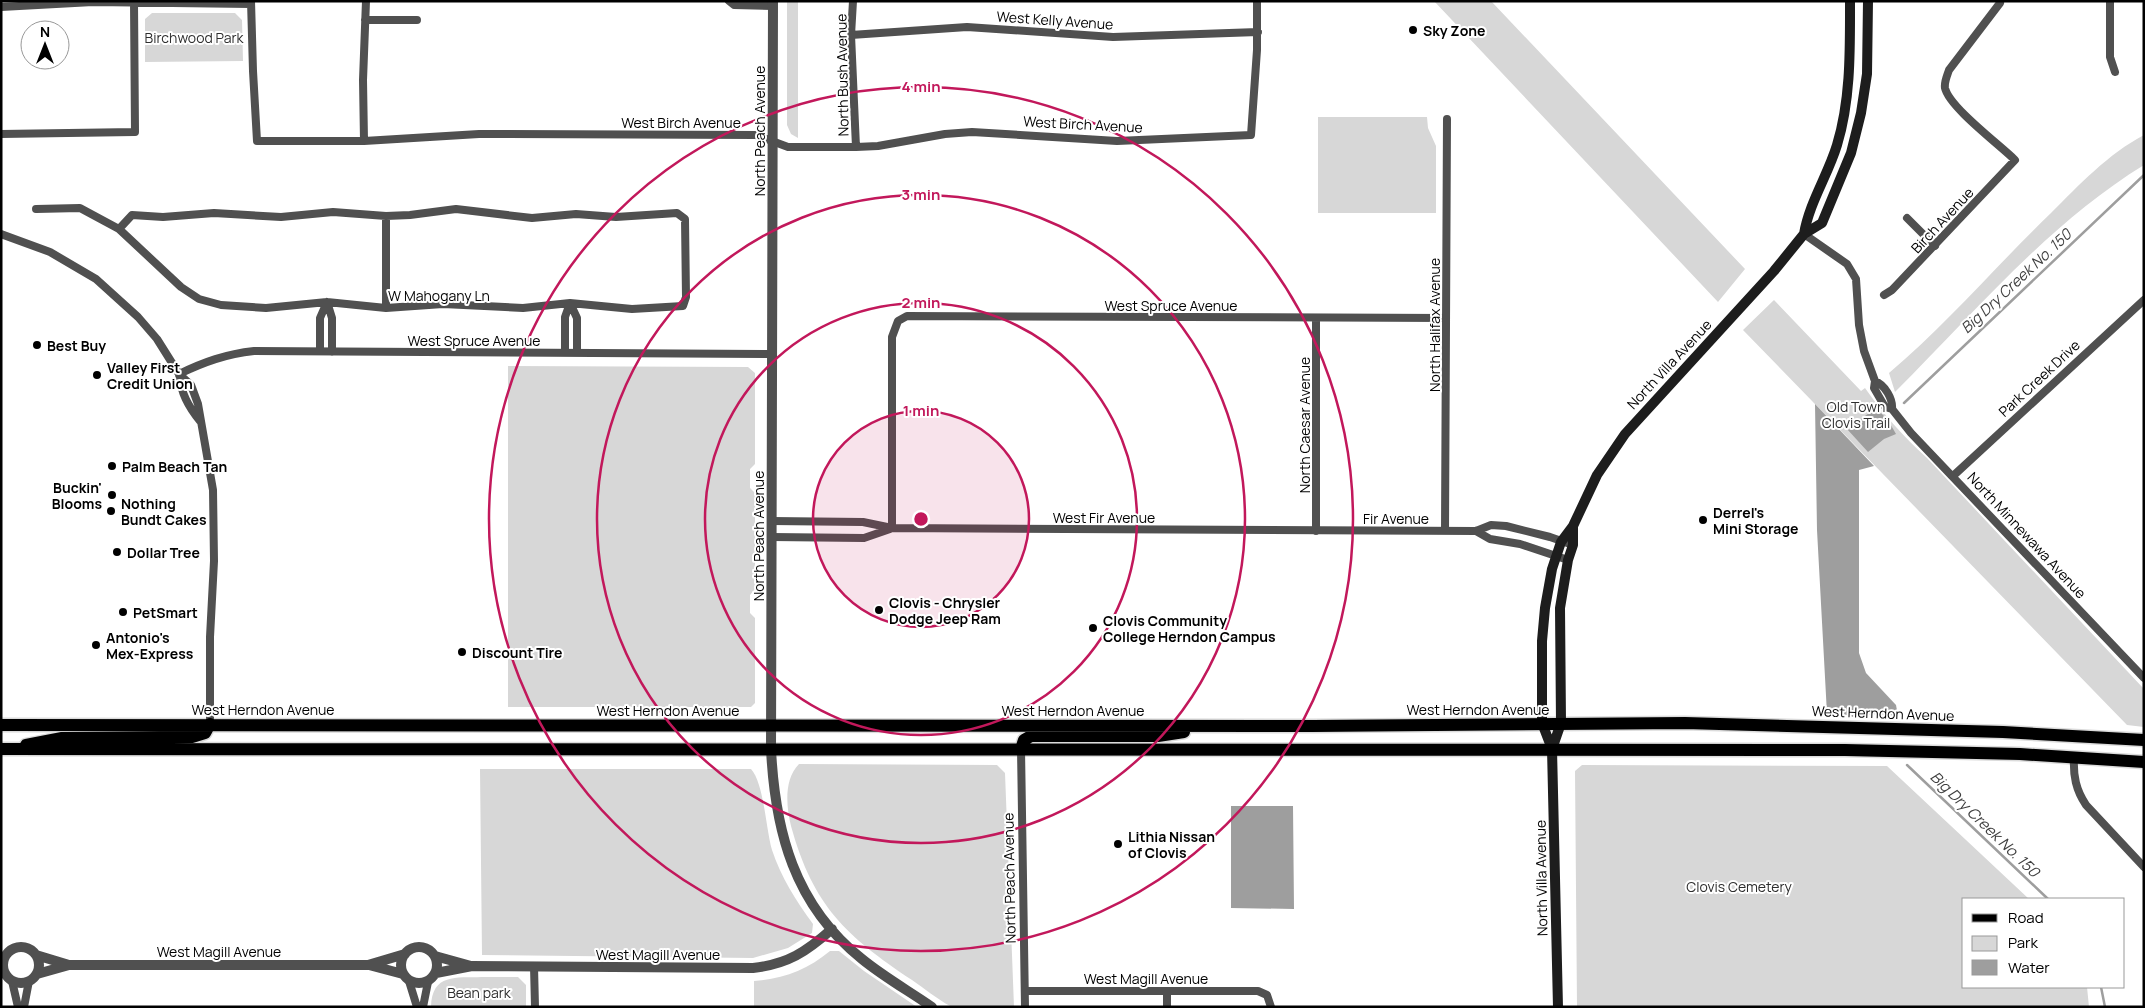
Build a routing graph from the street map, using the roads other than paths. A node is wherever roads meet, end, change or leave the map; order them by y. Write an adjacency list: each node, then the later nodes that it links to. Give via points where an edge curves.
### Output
1 (366, 1): 13 (street)
2 (729, 1): 11 (street, via 734,5)
3 (853, 1): 16 (street, North Bush Avenue)
4 (1257, 1): 15 (street)
5 (1850, 1): 28 (main road, via 1849,71 1840,134 1825,179 1807,217)
6 (1868, 1): 28 (main road, via 1867,74 1851,153 1822,223)
7 (2110, 1): 17 (street, via 2110,57)
8 (134, 2): 10 (street); 12 (street); 19 (street, via 135,132)
9 (2000, 2): 29 (street, Birch Avenue, via 1949,70 1945,88 1954,105 2016,160)
10 (251, 3): 20 (street, West Birch Avenue, via 257,141)
11 (773, 4): 21 (street, North Peach Avenue)
12 (1, 7)
13 (365, 20): 14 (street); 20 (street)
14 (417, 20)
15 (1258, 32): 16 (street, West Kelly Avenue, via 1113,37 936,28); 22 (street, West Birch Avenue, via 1250,134 1117,141 972,132)
16 (851, 35): 22 (street, North Bush Avenue)
17 (2115, 72)
18 (1446, 119): 35 (street, North Halifax Avenue)
19 (1, 134)
20 (364, 140): 21 (street, West Birch Avenue, via 479,134 756,134)
21 (772, 141): 22 (street, West Birch Avenue, via 788,147); 41 (street, North Peach Avenue)
22 (856, 147)
23 (36, 208): 26 (street, W Mahogany Ln, via 80,208)
24 (386, 216): 26 (street, via 333,212 282,217 214,213 163,217 132,215); 33 (street, W Mahogany Ln, via 456,208 532,218 677,213 685,219 686,297 683,306 632,310); 34 (street)
25 (1907, 218): 29 (street)
26 (119, 230): 32 (street, W Mahogany Ln, via 181,287 199,299 221,305 266,308)
27 (1, 234): 42 (street, via 50,252 96,279 138,317 157,339)
28 (1804, 234): 43 (street, North Minnewawa Avenue, via 1847,264 1856,279 1861,337 1875,381 1874,388 1880,399); 45 (main road, North Villa Avenue, via 1625,434 1597,475)
29 (1935, 246): 30 (street, Birch Avenue)
30 (1884, 295)
31 (2144, 300): 43 (street, Park Creek Drive)
32 (327, 302): 34 (street, W Mahogany Ln); 37 (street, via 320,318); 38 (street, via 332,318)
33 (570, 303): 34 (street, W Mahogany Ln, via 523,308 443,304); 39 (street, via 565,317); 40 (street, via 577,318)
34 (386, 308)
35 (1446, 318): 36 (street, West Spruce Avenue); 48 (street, North Halifax Avenue)
36 (1316, 319): 46 (street, West Spruce Avenue, via 911,315 898,322 892,337); 47 (street, North Caesar Avenue)
37 (320, 351): 38 (street, West Spruce Avenue); 42 (street, West Spruce Avenue, via 232,354)
38 (332, 352): 39 (street, West Spruce Avenue)
39 (565, 353): 40 (street, West Spruce Avenue)
40 (577, 353): 41 (street, West Spruce Avenue)
41 (773, 354): 44 (street, North Peach Avenue)
42 (179, 374): 57 (street, via 180,388 189,408 200,421 213,490)
43 (1953, 476): 55 (street, North Minnewawa Avenue)
44 (772, 521): 46 (street, West Fir Avenue, via 863,522); 50 (street, North Peach Avenue)
45 (1573, 526): 51 (main road, North Villa Avenue); 52 (main road, North Villa Avenue)
46 (892, 528): 47 (street, West Fir Avenue); 50 (street, West Fir Avenue, via 864,538)
47 (1316, 531): 48 (street, Fir Avenue)
48 (1446, 531): 49 (street, Fir Avenue)
49 (1476, 531): 51 (street, Fir Avenue, via 1491,524); 53 (street, Fir Avenue, via 1490,539 1520,544)
50 (772, 537): 60 (street, North Peach Avenue)
51 (1561, 542): 52 (street, Fir Avenue); 53 (main road, North Villa Avenue)
52 (1573, 545): 54 (main road, North Villa Avenue)
53 (1555, 556): 54 (street, Fir Avenue); 56 (main road, North Villa Avenue, via 1542,641)
54 (1568, 560): 58 (main road, North Villa Avenue, via 1560,608)
55 (2144, 678)
56 (1542, 723): 58 (main road, West Herndon Avenue); 61 (main road, West Herndon Avenue); 65 (main road, North Villa Avenue)
57 (210, 724): 59 (main road, West Herndon Avenue); 60 (main road, West Herndon Avenue); 66 (main road, via 205,733 192,737 62,738)
58 (1561, 724): 62 (main road, West Herndon Avenue, via 1752,724); 65 (main road, North Villa Avenue)
59 (1, 725)
60 (771, 725): 61 (main road, West Herndon Avenue); 63 (street, North Peach Avenue)
61 (1226, 726): 64 (main road, via 1158,736 1031,736 1024,740)
62 (2144, 740)
63 (771, 749): 64 (main road); 66 (main road); 70 (street, North Peach Avenue, via 775,804 789,857 807,896)
64 (1021, 749): 65 (main road); 85 (street, North Peach Avenue)
65 (1552, 749): 67 (main road, via 1910,750); 96 (main road, North Villa Avenue)
66 (5, 750)
67 (2074, 757): 68 (main road); 69 (street, via 2073,770 2079,795)
68 (2144, 762)
69 (2144, 867)
70 (832, 929): 78 (street, West Magill Avenue, via 796,957 753,968); 92 (street, North Peach Avenue, via 862,959)
71 (405, 954): 73 (street, via 421,947); 76 (street, West Magill Avenue); 82 (street, via 401,967)
72 (36, 955): 74 (street, via 24,947); 75 (street, West Magill Avenue); 80 (street)
73 (435, 956): 77 (street, West Magill Avenue); 79 (street)
74 (3, 957): 81 (street)
75 (70, 965): 76 (street, West Magill Avenue); 80 (street, West Magill Avenue)
76 (368, 965): 82 (street, West Magill Avenue)
77 (472, 966): 78 (street, West Magill Avenue); 79 (street, West Magill Avenue)
78 (534, 966): 91 (street)
79 (436, 973): 84 (street)
80 (37, 974): 83 (street)
81 (6, 976): 83 (street, via 18,983); 87 (street)
82 (406, 977): 84 (street, via 422,984); 89 (street)
83 (29, 981): 88 (street)
84 (428, 982): 90 (street)
85 (1025, 991): 86 (street, West Magill Avenue); 93 (street, North Peach Avenue)
86 (1167, 991): 94 (street); 95 (street, West Magill Avenue, via 1258,991 1267,995)
87 (18, 1007)
88 (24, 1007)
89 (417, 1007)
90 (422, 1007)
91 (535, 1007)
92 (932, 1007)
93 (1025, 1007)
94 (1167, 1007)
95 (1271, 1007)
96 (1558, 1007)

